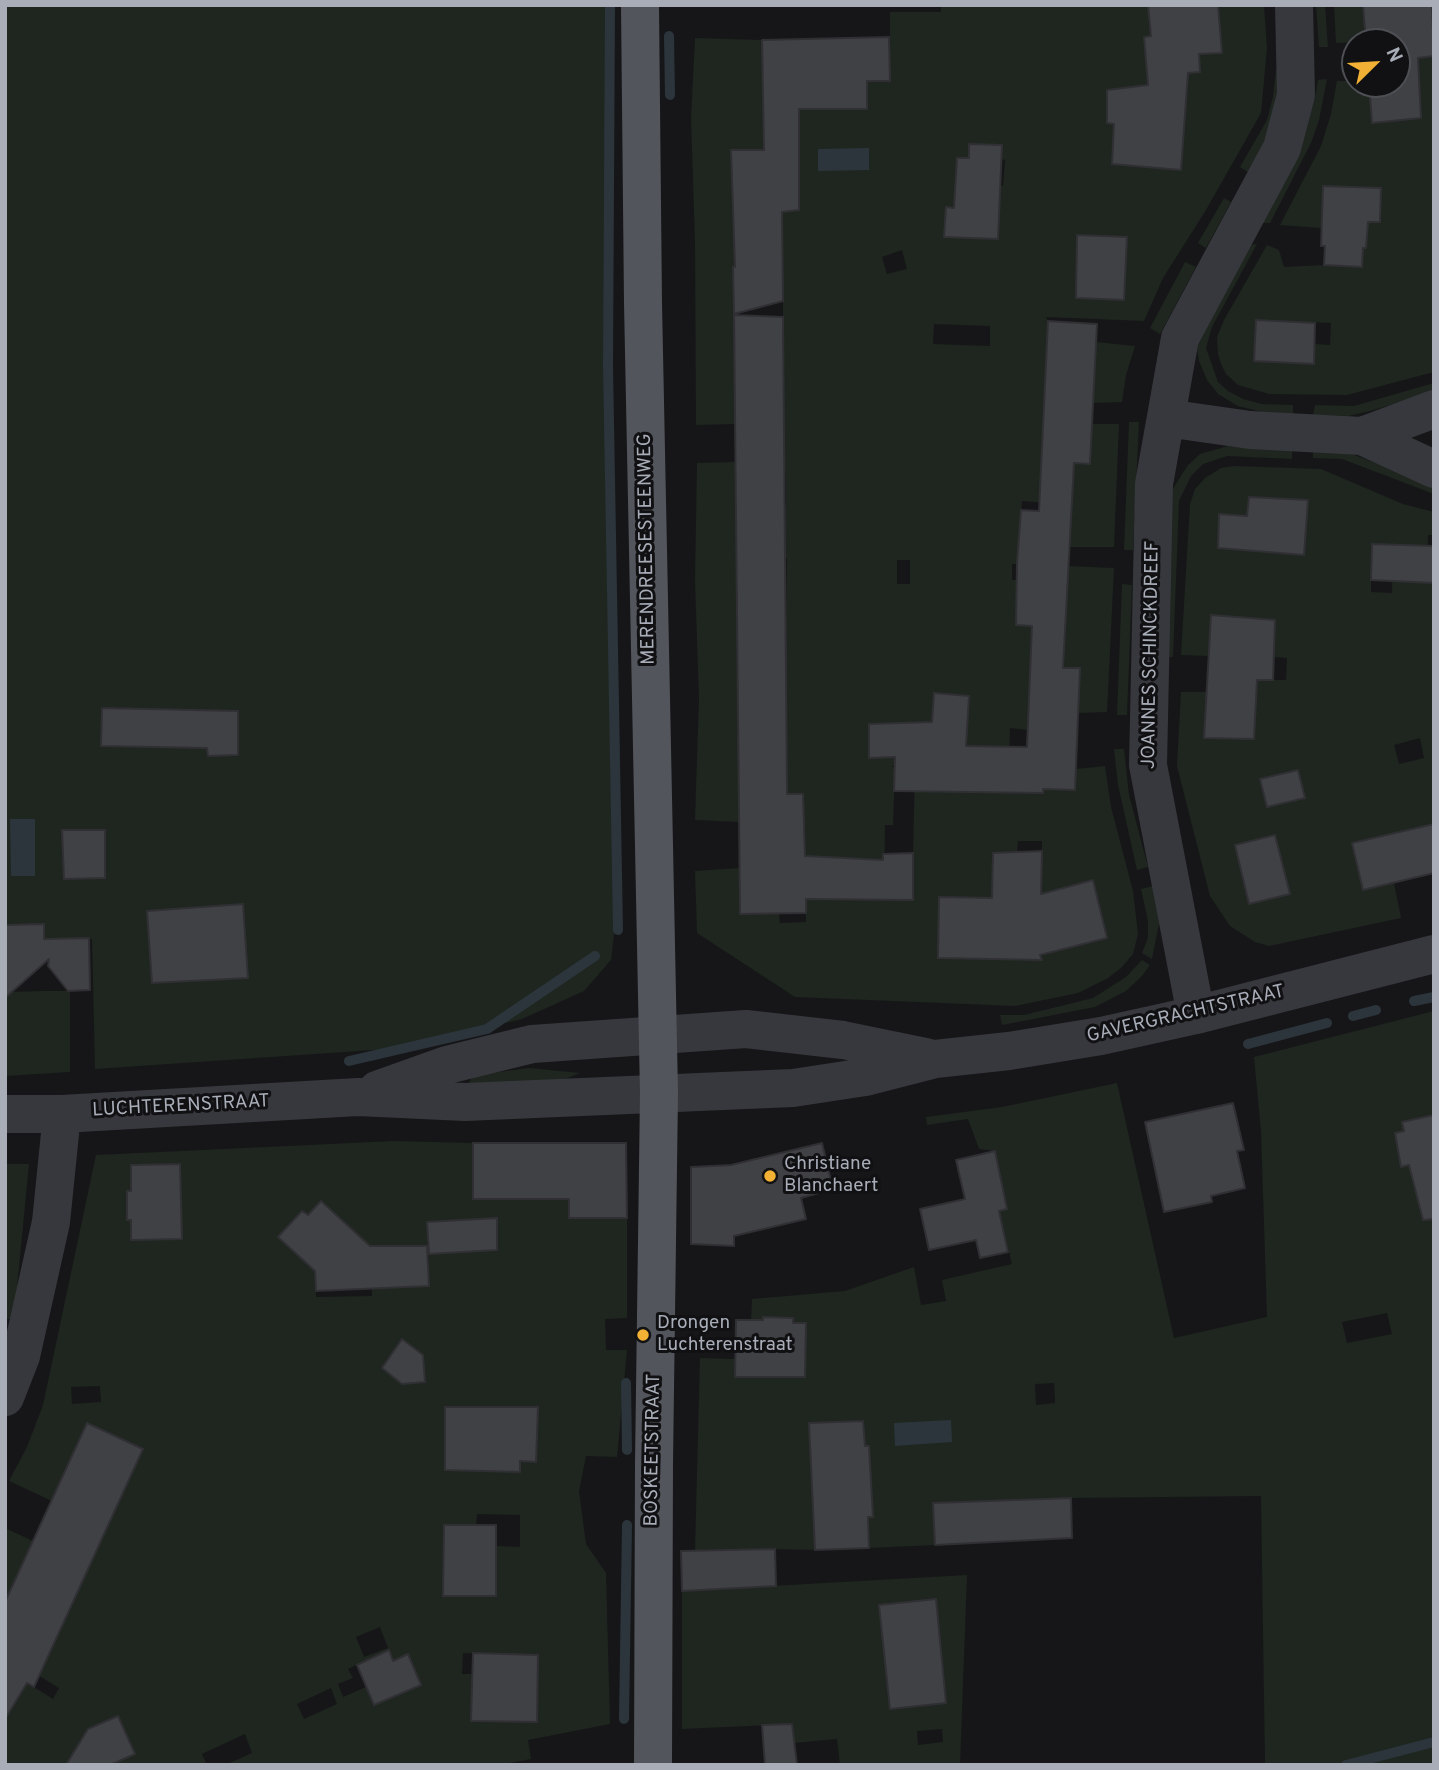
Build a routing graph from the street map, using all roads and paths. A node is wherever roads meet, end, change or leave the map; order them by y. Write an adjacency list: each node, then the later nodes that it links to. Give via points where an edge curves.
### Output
1 (640, 5): 9 (main road, MERENDREESESTEENWEG)
2 (1294, 5): 4 (street, JOANNES SCHINCKDREEF, via 1296,95 1282,148 1180,338)
3 (1434, 409): 5 (street)
4 (1166, 418): 5 (street, via 1250,430); 8 (street, JOANNES SCHINCKDREEF, via 1154,484 1148,765)
5 (1362, 436): 6 (street)
6 (1434, 469)
7 (1434, 954): 8 (street, GAVERGRACHTSTRAAT)
8 (1196, 1015): 10 (street, GAVERGRACHTSTRAAT, via 1101,1036)
9 (658, 1035): 10 (street, GAVERGRACHTSTRAAT, via 747,1029 844,1040); 11 (main road, MERENDREESESTEENWEG); 12 (street, LUCHTERENSTRAAT, via 532,1044 447,1065)
10 (935, 1059): 11 (street, GAVERGRACHTSTRAAT, via 865,1077 793,1088)
11 (659, 1093): 12 (street, LUCHTERENSTRAAT, via 465,1102); 16 (main road, BOSKEETSTRAAT)
12 (358, 1097): 14 (street, LUCHTERENSTRAAT)
13 (5, 1114): 14 (street, LUCHTERENSTRAAT)
14 (62, 1114): 15 (street, via 51,1222 21,1356)
15 (5, 1397)
16 (653, 1765)

